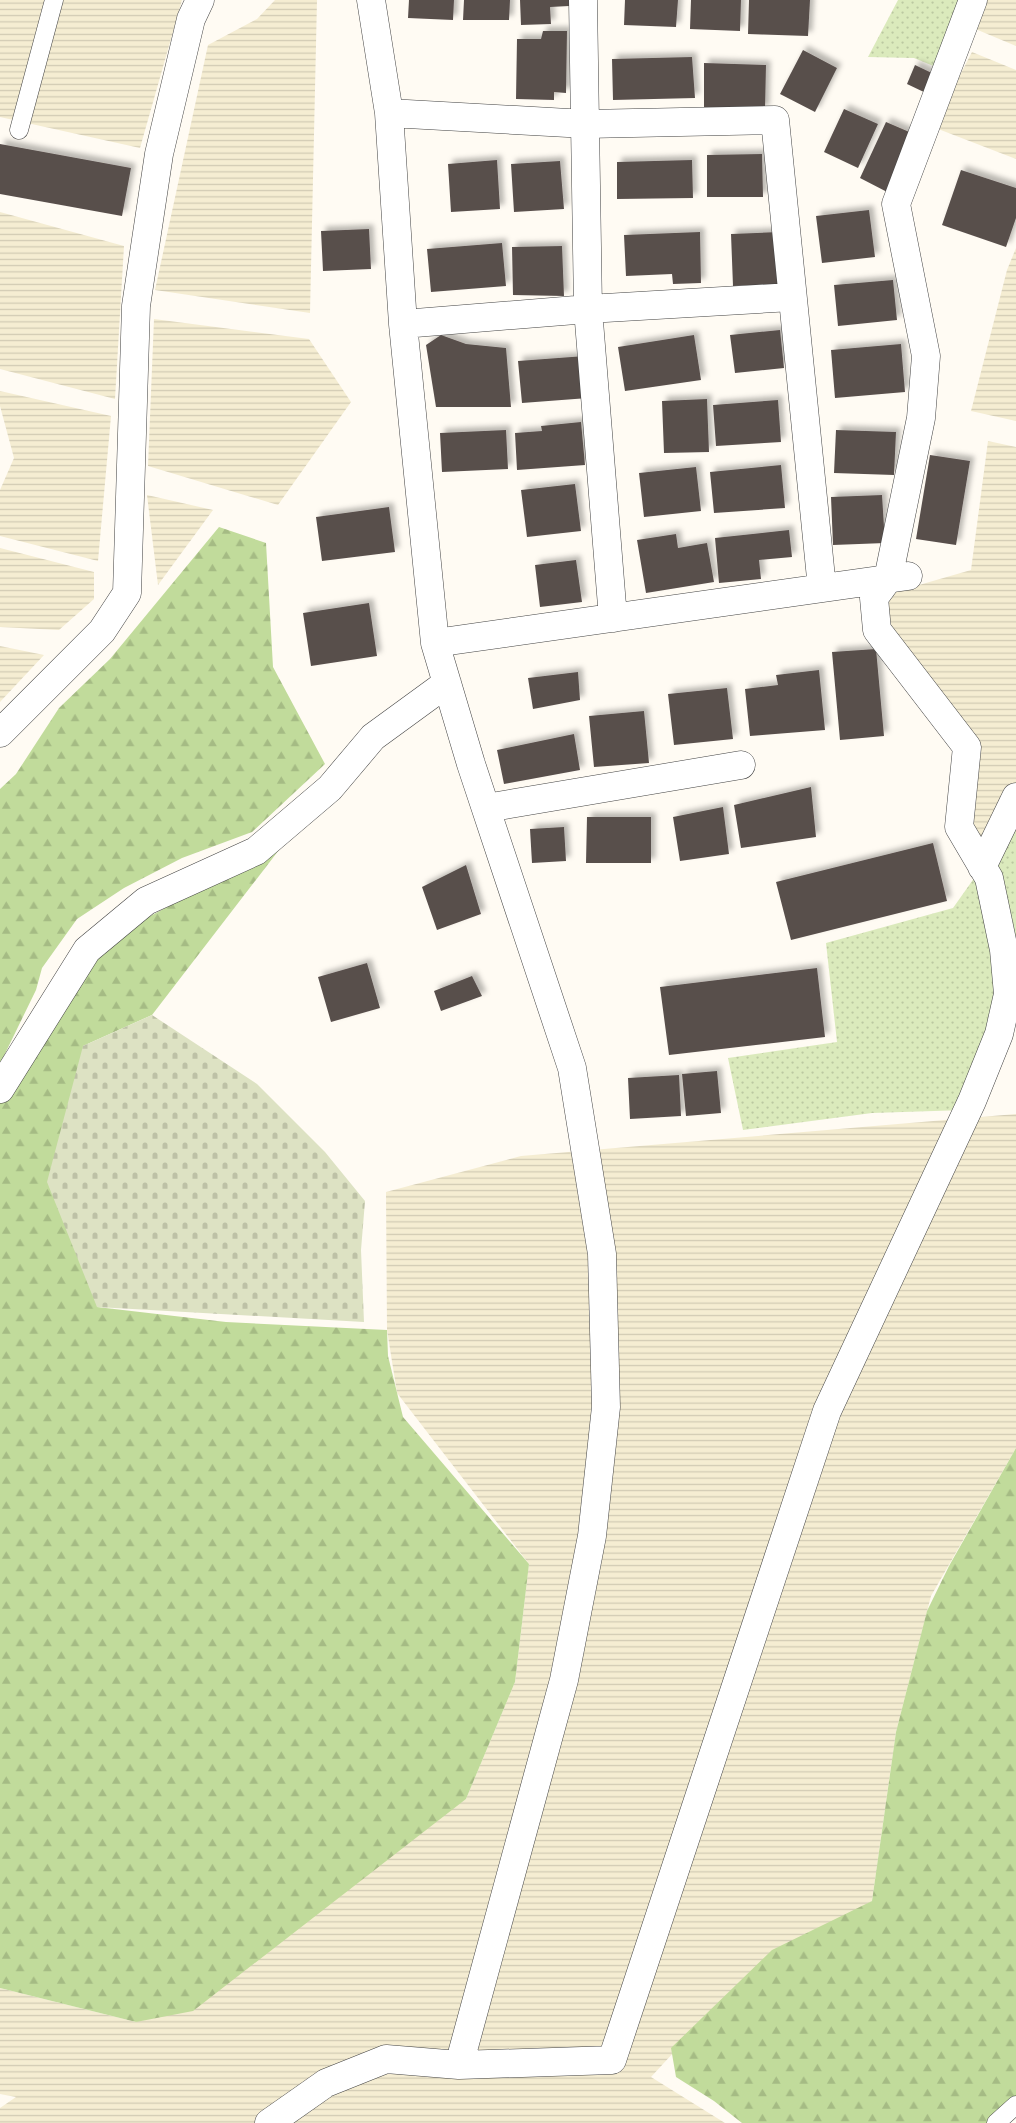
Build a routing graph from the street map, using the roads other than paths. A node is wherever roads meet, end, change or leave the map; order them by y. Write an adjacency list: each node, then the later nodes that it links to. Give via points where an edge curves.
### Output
1 (54, 0): 8 (lane)
2 (200, 0): 17 (street, via 191,19 159,154 136,306 127,592 102,631)
3 (371, 0): 6 (street)
4 (583, 0): 7 (street)
5 (973, 0): 12 (street, via 896,204 926,356 921,418)
6 (389, 113): 7 (street); 11 (street)
7 (586, 124): 9 (street, via 775,120); 10 (street)
8 (19, 130)
9 (792, 297): 10 (street); 13 (street)
10 (588, 309): 11 (street); 14 (street)
11 (403, 324): 15 (street)
12 (898, 577): 13 (street); 21 (street, via 874,598 877,630 967,747 959,827)
13 (822, 588): 14 (street)
14 (612, 618): 15 (street)
15 (435, 643): 16 (street)
16 (447, 683): 20 (street); 22 (street, via 373,737 330,788 256,851 146,901 87,950)
17 (0, 734)
18 (741, 765): 20 (street)
19 (1016, 797): 21 (street)
20 (486, 808): 23 (street, via 572,1068 602,1254 606,1407 592,1536 564,1680)
21 (982, 867): 23 (street, via 989,878 1005,959 1008,994 999,1034 972,1100 827,1411 612,2060)
22 (0, 1089)
23 (459, 2065): 25 (street, via 386,2059 326,2083)
24 (1016, 2105): 26 (lane)
25 (269, 2123)
26 (996, 2123)

